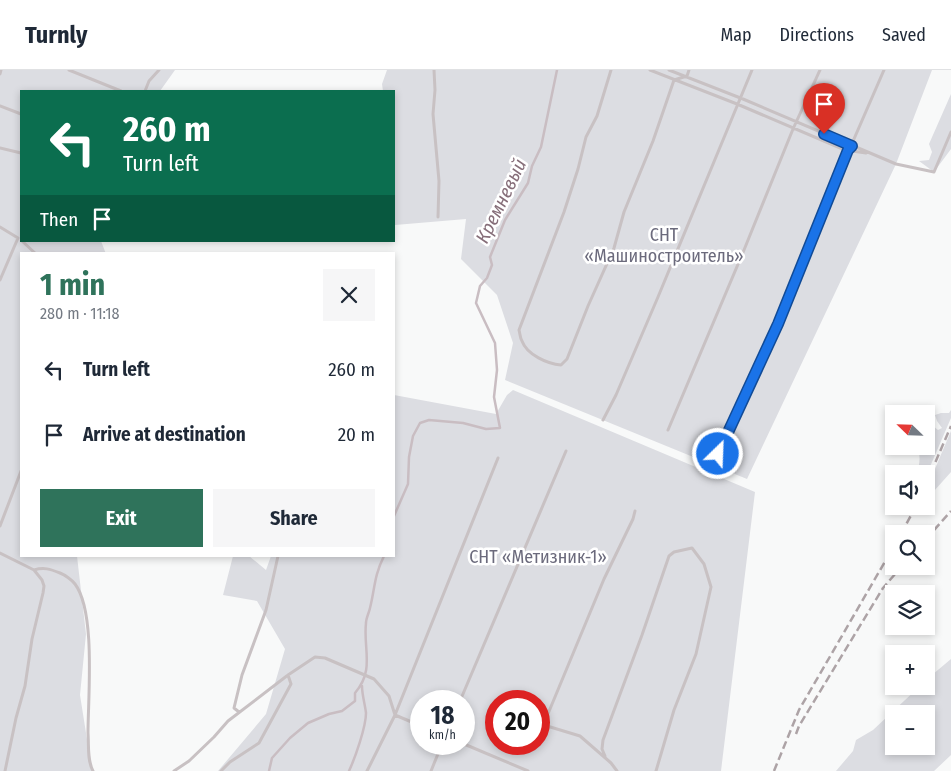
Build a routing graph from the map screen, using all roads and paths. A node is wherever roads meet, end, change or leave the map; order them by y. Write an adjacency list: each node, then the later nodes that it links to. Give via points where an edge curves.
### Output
1 (2, 70): 12 (lane)
2 (69, 70): 15 (lane)
3 (159, 70): 16 (lane)
4 (434, 70): 29 (lane)
5 (611, 70): 14 (lane, via 598,116 586,137 564,212 519,330 522,343 535,356 552,364 562,365 571,351 614,248 624,212)
6 (650, 70): 14 (lane)
7 (669, 70): 13 (lane)
8 (689, 70): 13 (lane)
9 (752, 70): 17 (lane)
10 (820, 70): 21 (lane)
11 (884, 70): 24 (lane)
12 (0, 74)
13 (686, 76): 14 (lane); 17 (lane)
14 (674, 80): 18 (lane)
15 (119, 90)
16 (145, 90)
17 (739, 98): 18 (lane); 21 (lane)
18 (737, 104): 22 (lane); 36 (lane, via 658,297)
19 (0, 106): 20 (lane)
20 (20, 114)
21 (797, 122): 22 (lane); 24 (lane)
22 (793, 129): 26 (lane); 37 (lane)
23 (951, 132): 28 (lane, via 934,172 896,164)
24 (852, 146): 26 (lane); 28 (lane)
25 (0, 148): 27 (lane)
26 (848, 150): 28 (lane); 39 (lane, via 778,324)
27 (20, 153)
28 (872, 154)
29 (438, 217)
30 (0, 227): 31 (lane)
31 (20, 239)
32 (20, 242): 35 (lane)
33 (23, 242): 34 (lane)
34 (34, 252)
35 (0, 280)
36 (603, 420)
37 (668, 430)
38 (566, 451): 48 (lane)
39 (718, 454)
40 (498, 458): 50 (lane)
41 (20, 474): 43 (lane)
42 (634, 511): 54 (lane, via 545,721 546,726 580,736)
43 (0, 526)
44 (0, 553): 46 (lane)
45 (278, 557): 49 (lane, via 266,610 242,674 234,708)
46 (34, 570): 55 (lane, via 42,580 43,593); 56 (lane, via 43,568 64,574 75,584 86,610 88,742)
47 (288, 675): 49 (lane); 50 (lane, via 315,657 325,658 374,679 389,696); 58 (lane, via 291,684 259,743)
48 (465, 690)
49 (239, 712): 57 (lane, via 189,761)
50 (395, 714): 51 (lane); 59 (lane)
51 (410, 721)
52 (475, 749): 61 (lane)
53 (438, 755): 60 (lane)
54 (605, 756): 62 (lane); 63 (lane, via 603,740 668,556 692,548 704,564 711,587 696,654 674,710)
55 (5, 771)
56 (93, 771)
57 (174, 771)
58 (221, 771)
59 (366, 771)
60 (431, 771)
61 (525, 771)
62 (617, 771)
63 (656, 771)

